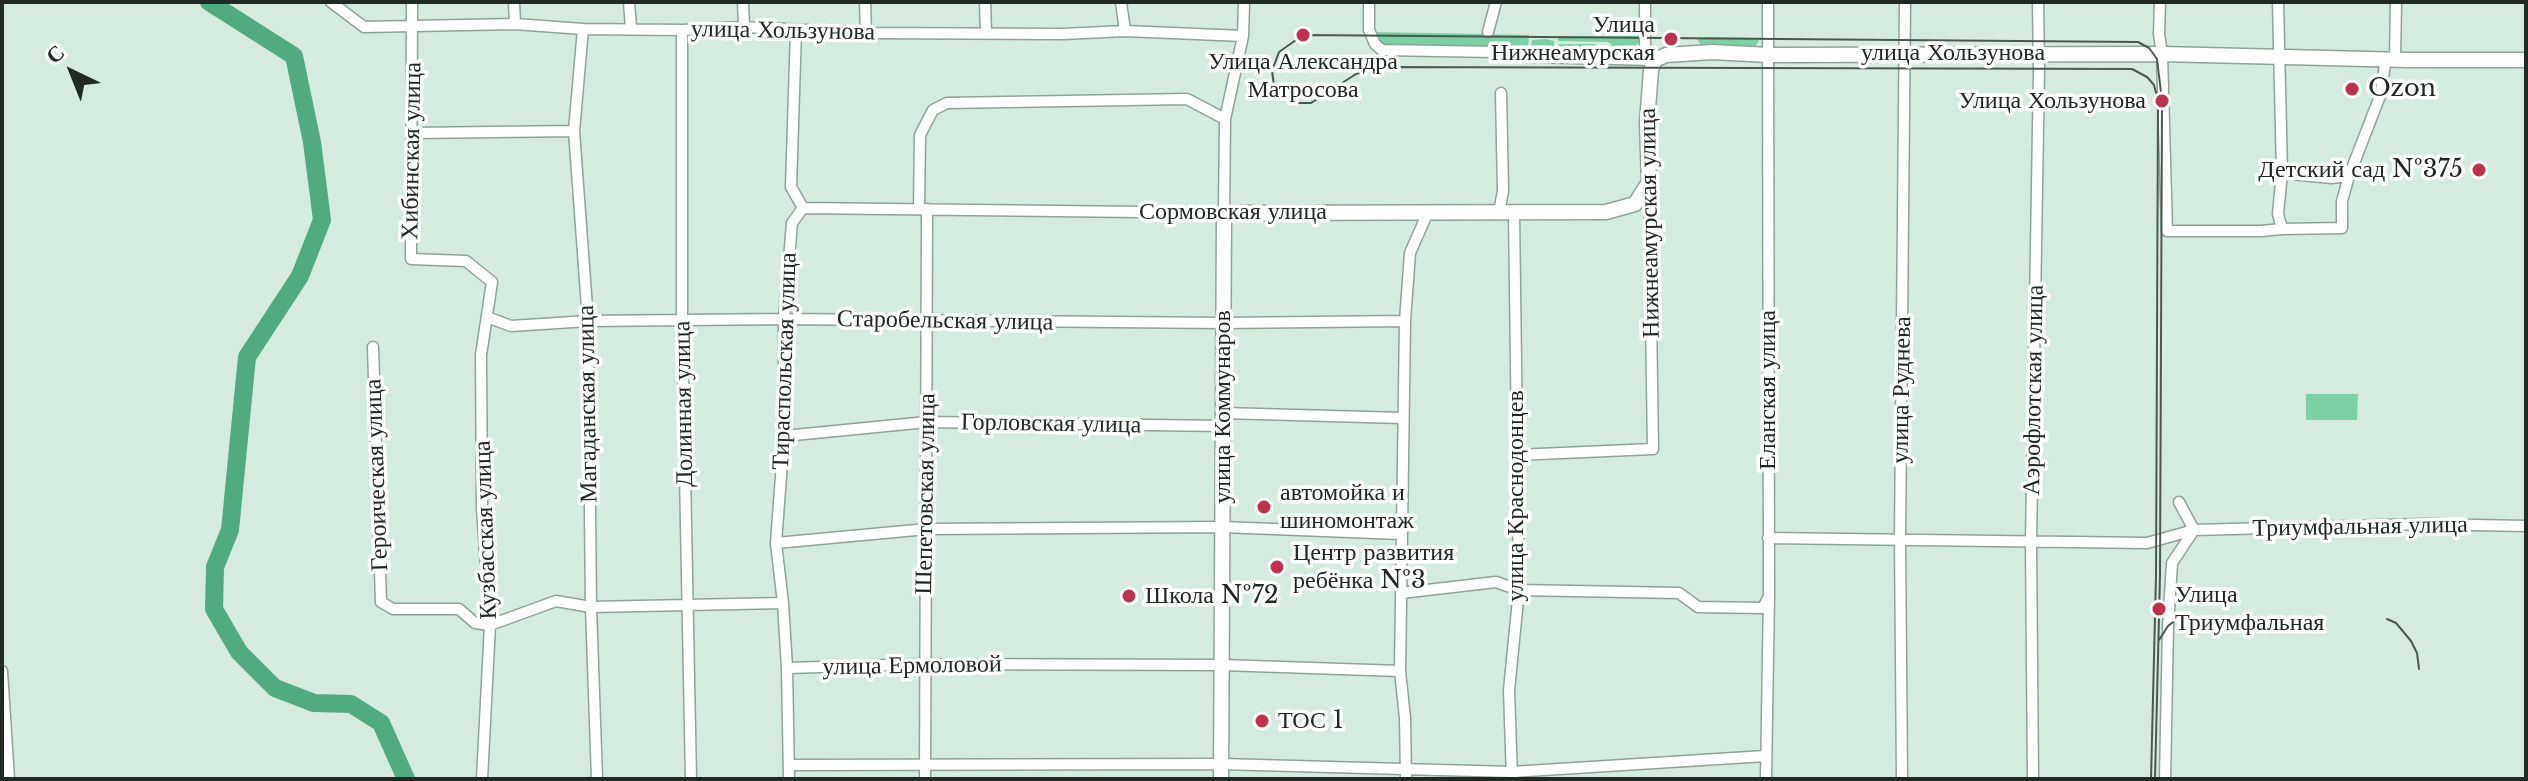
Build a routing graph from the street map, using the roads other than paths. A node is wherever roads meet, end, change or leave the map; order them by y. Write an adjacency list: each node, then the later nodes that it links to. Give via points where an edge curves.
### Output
1 (331, 2): 20 (street, улица Хользунова, via 364,27)
2 (412, 2): 20 (street, Хибинская улица)
3 (514, 2): 19 (street)
4 (629, 2): 22 (street)
5 (743, 2): 21 (street)
6 (865, 2): 29 (street)
7 (985, 2): 27 (street)
8 (1121, 2): 26 (street)
9 (1244, 2): 30 (street)
10 (1369, 2): 37 (street, улица Хользунова, via 1369,30 1382,50)
11 (1496, 2): 28 (street)
12 (1645, 2): 37 (street, Нижнеамурская улица, via 1645,47)
13 (1768, 2): 34 (street, Еланская улица)
14 (1905, 2): 31 (street, улица Руднева)
15 (2038, 2): 32 (street, Аэрофлотская улица)
16 (2160, 2): 33 (street)
17 (2278, 2): 35 (street)
18 (2396, 2): 36 (street)
19 (515, 24): 20 (street, улица Хользунова); 23 (street, улица Хользунова)
20 (413, 27): 42 (street, Хибинская улица)
21 (744, 27): 24 (street, улица Хользунова); 25 (street, улица Хользунова)
22 (631, 28): 23 (street, улица Хользунова); 24 (street, улица Хользунова)
23 (583, 29): 41 (street, Магаданская улица)
24 (682, 30): 55 (street, Долинная улица)
25 (796, 30): 29 (street, улица Хользунова); 46 (street, via 791,187)
26 (1125, 31): 27 (street, улица Хользунова); 30 (street, улица Хользунова)
27 (986, 32): 29 (street, улица Хользунова)
28 (1488, 32)
29 (866, 33)
30 (1243, 36): 40 (street, улица Коммунаров)
31 (1904, 53): 32 (street, улица Хользунова); 34 (street, улица Хользунова); 73 (street, улица Руднева)
32 (2038, 53): 33 (street, улица Хользунова); 74 (street, Аэрофлотская улица)
33 (2162, 54): 35 (street, улица Хользунова); 51 (street, via 2167,231)
34 (1768, 55): 37 (street, улица Хользунова, via 1683,53); 72 (street, Еланская улица)
35 (2278, 55): 36 (street, улица Хользунова); 43 (street)
36 (2391, 59): 38 (street, улица Хользунова); 44 (street)
37 (1655, 60): 45 (street, Нижнеамурская улица, via 1647,122)
38 (2526, 60)
39 (1501, 93): 49 (street, улица Краснодонцев)
40 (1225, 119): 47 (street, Шепетовская улица, via 1187,99 947,103 933,110 920,135); 50 (street, улица Коммунаров)
41 (574, 131): 42 (street); 56 (street, Магаданская улица)
42 (413, 133): 52 (street, Хибинская улица, via 411,259 466,261)
43 (2282, 173): 44 (street); 51 (street)
44 (2349, 176): 51 (street, via 2342,228)
45 (1649, 182): 49 (street, Сормовская улица, via 1635,204 1606,212); 65 (street, Нижнеамурская улица, via 1653,449)
46 (803, 208): 47 (street, Сормовская улица); 54 (street, Тираспольская улица, via 792,223)
47 (923, 209): 50 (street, Сормовская улица); 58 (street, Шепетовская улица)
48 (1428, 212): 49 (street, Сормовская улица); 50 (street, Сормовская улица); 57 (street, via 1410,253)
49 (1507, 212): 65 (street, улица Краснодонцев)
50 (1224, 213): 59 (street, улица Коммунаров)
51 (2282, 229)
52 (492, 282): 53 (street, Кузбасская улица)
53 (487, 317): 56 (street, Старобельская улица, via 511,326); 82 (street, Кузбасская улица, via 481,355 482,508)
54 (784, 319): 55 (street, Старобельская улица); 58 (street, Старобельская улица); 64 (street, Тираспольская улица)
55 (682, 320): 56 (street, Старобельская улица); 79 (street, Долинная улица)
56 (588, 321): 81 (street, Магаданская улица)
57 (1405, 321): 59 (street, Старобельская улица); 61 (street)
58 (927, 322): 59 (street, Старобельская улица); 63 (street, Шепетовская улица)
59 (1223, 323): 62 (street, улица Коммунаров)
60 (373, 347): 82 (street, Героическая улица, via 381,602 393,609 459,609 475,623)
61 (1402, 418): 62 (street, Горловская улица); 71 (street)
62 (1223, 419): 63 (street, Горловская улица); 68 (street, улица Коммунаров)
63 (927, 422): 64 (street, Горловская улица); 69 (street, Шепетовская улица)
64 (784, 436): 75 (street, Тираспольская улица)
65 (1516, 455): 76 (street, улица Краснодонцев)
66 (2179, 502): 70 (street)
67 (2526, 526): 70 (street, Триумфальная улица)
68 (1222, 527): 69 (street); 71 (street); 84 (street, улица Коммунаров)
69 (927, 529): 75 (street); 83 (street, Шепетовская улица)
70 (2194, 530): 74 (street, Триумфальная улица, via 2147,543); 103 (street, via 2172,563)
71 (1401, 534): 77 (street)
72 (1768, 538): 73 (street, Триумфальная улица); 78 (street, Еланская улица)
73 (1900, 539): 74 (street, Триумфальная улица); 101 (street, улица Руднева)
74 (2031, 541): 102 (street, Аэрофлотская улица)
75 (776, 543): 80 (street, Тираспольская улица)
76 (1519, 590): 77 (street, via 1496,582); 78 (street, via 1679,593 1698,607 1763,608); 93 (street, улица Краснодонцев, via 1509,690)
77 (1401, 593): 87 (street)
78 (1769, 594): 88 (street, Еланская улица)
79 (689, 603): 80 (street); 81 (street); 97 (street, Долинная улица)
80 (783, 603): 85 (street, улица Ермоловой)
81 (591, 607): 82 (street, via 556,601); 96 (street, Магаданская улица)
82 (490, 625): 95 (street, Кузбасская улица)
83 (923, 664): 84 (street, улица Ермоловой); 85 (street, улица Ермоловой); 89 (street, Шепетовская улица)
84 (1222, 665): 87 (street, улица Ермоловой); 91 (street, улица Коммунаров)
85 (787, 668): 90 (street)
86 (2, 671): 94 (street)
87 (1400, 671): 92 (street)
88 (1765, 756): 93 (street); 100 (street, Еланская улица)
89 (925, 763): 90 (street); 91 (street); 99 (street, Шепетовская улица)
90 (789, 765): 98 (street)
91 (1221, 772): 92 (street)
92 (1406, 774): 93 (street)
93 (1512, 775)
94 (9, 779)
95 (482, 779)
96 (597, 779)
97 (691, 779)
98 (789, 779)
99 (925, 779)
100 (1766, 779)
101 (1902, 779)
102 (2033, 779)
103 (2165, 779)

